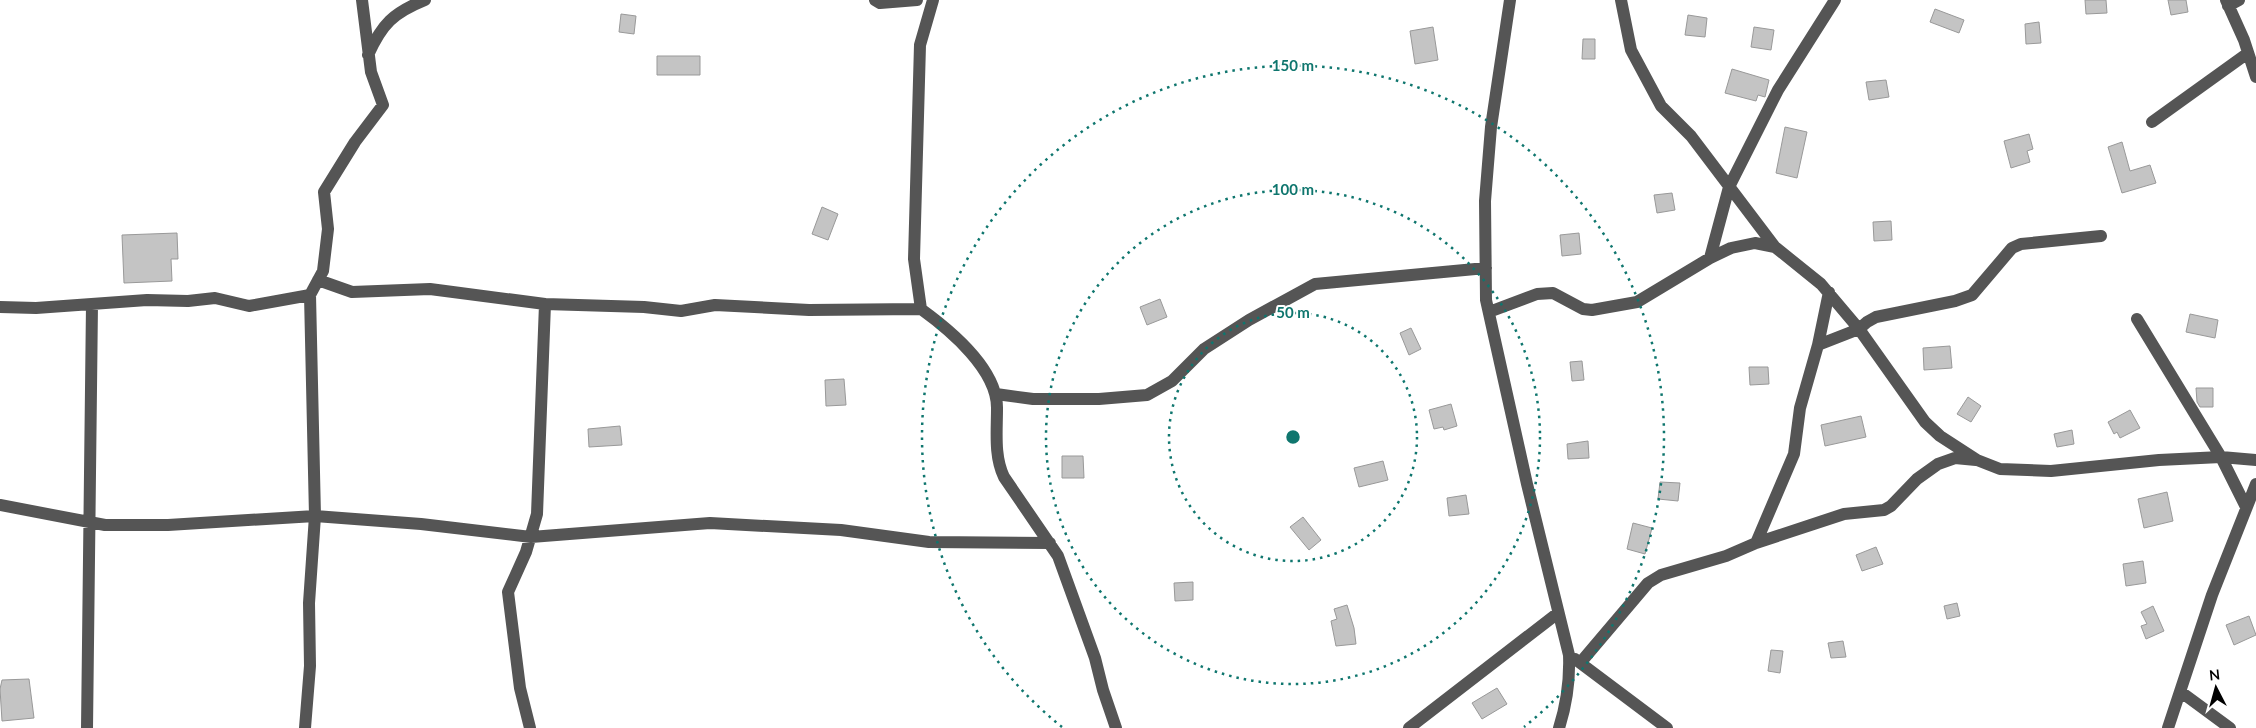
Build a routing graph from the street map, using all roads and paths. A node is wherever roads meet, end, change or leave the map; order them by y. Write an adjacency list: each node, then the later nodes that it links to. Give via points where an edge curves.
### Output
1 (362, 0): 11 (street)
2 (425, 0): 11 (street, via 388,20 378,32)
3 (875, 0): 4 (street, via 880,3)
4 (917, 0)
5 (933, 0): 25 (street, via 920,45 914,259)
6 (1510, 0): 18 (street, via 1491,127 1485,201)
7 (1621, 0): 14 (street, via 1631,50 1645,79 1661,106 1691,136)
8 (1836, 0): 14 (street, via 1778,90)
9 (2231, 2): 10 (street)
10 (2248, 53): 12 (street); 13 (street)
11 (368, 55): 19 (street, via 384,104 355,142 324,192 328,229 323,270)
12 (2256, 77)
13 (2152, 122)
14 (1729, 187): 16 (street); 17 (street)
15 (2101, 236): 28 (street, via 2021,244 2012,248 1972,295 1876,317)
16 (1775, 248): 17 (street, via 1755,243 1731,248); 20 (street)
17 (1710, 258): 26 (street, via 1637,302 1592,310 1583,309 1553,293 1538,294)
18 (1486, 268): 26 (street); 30 (street, via 1314,284 1204,349 1172,381 1147,396 1033,399)
19 (318, 280): 21 (street); 23 (street, via 352,292 430,289)
20 (1829, 292): 28 (street); 29 (street)
21 (310, 295): 22 (street, via 249,306 215,298); 37 (street)
22 (92, 304): 24 (street); 38 (street)
23 (545, 304): 25 (street, via 644,307 681,312 715,306 809,310); 39 (street, via 537,514)
24 (0, 307)
25 (921, 309): 30 (street, via 946,327 968,350 991,381)
26 (1489, 312): 42 (street)
27 (2137, 319): 31 (street)
28 (1859, 329): 29 (street); 32 (street, via 1924,422)
29 (1818, 345): 41 (street, via 1799,413 1794,454)
30 (996, 394): 40 (street, via 999,466)
31 (2221, 457): 32 (street, via 2052,471 2000,469); 33 (street); 36 (street)
32 (1977, 460): 41 (street, via 1955,458 1938,464 1884,510 1837,516)
33 (2256, 460)
34 (2256, 484): 36 (street)
35 (0, 506): 38 (street)
36 (2246, 507): 45 (street, via 2212,595)
37 (315, 516): 38 (street, via 168,525); 39 (street); 47 (street)
38 (90, 522): 46 (street)
39 (531, 537): 40 (street, via 710,523 841,530 929,542); 48 (street, via 508,592 520,688)
40 (1050, 543): 49 (street, via 1058,556 1095,658)
41 (1756, 543): 44 (street, via 1648,583)
42 (1558, 613): 43 (street); 50 (street)
43 (1569, 655): 44 (street); 51 (street, via 1567,704)
44 (1581, 662): 52 (street)
45 (2181, 692): 53 (street); 54 (street)
46 (87, 728)
47 (305, 728)
48 (530, 728)
49 (1116, 728)
50 (1409, 728)
51 (1559, 728)
52 (1667, 728)
53 (2168, 728)
54 (2230, 728)

